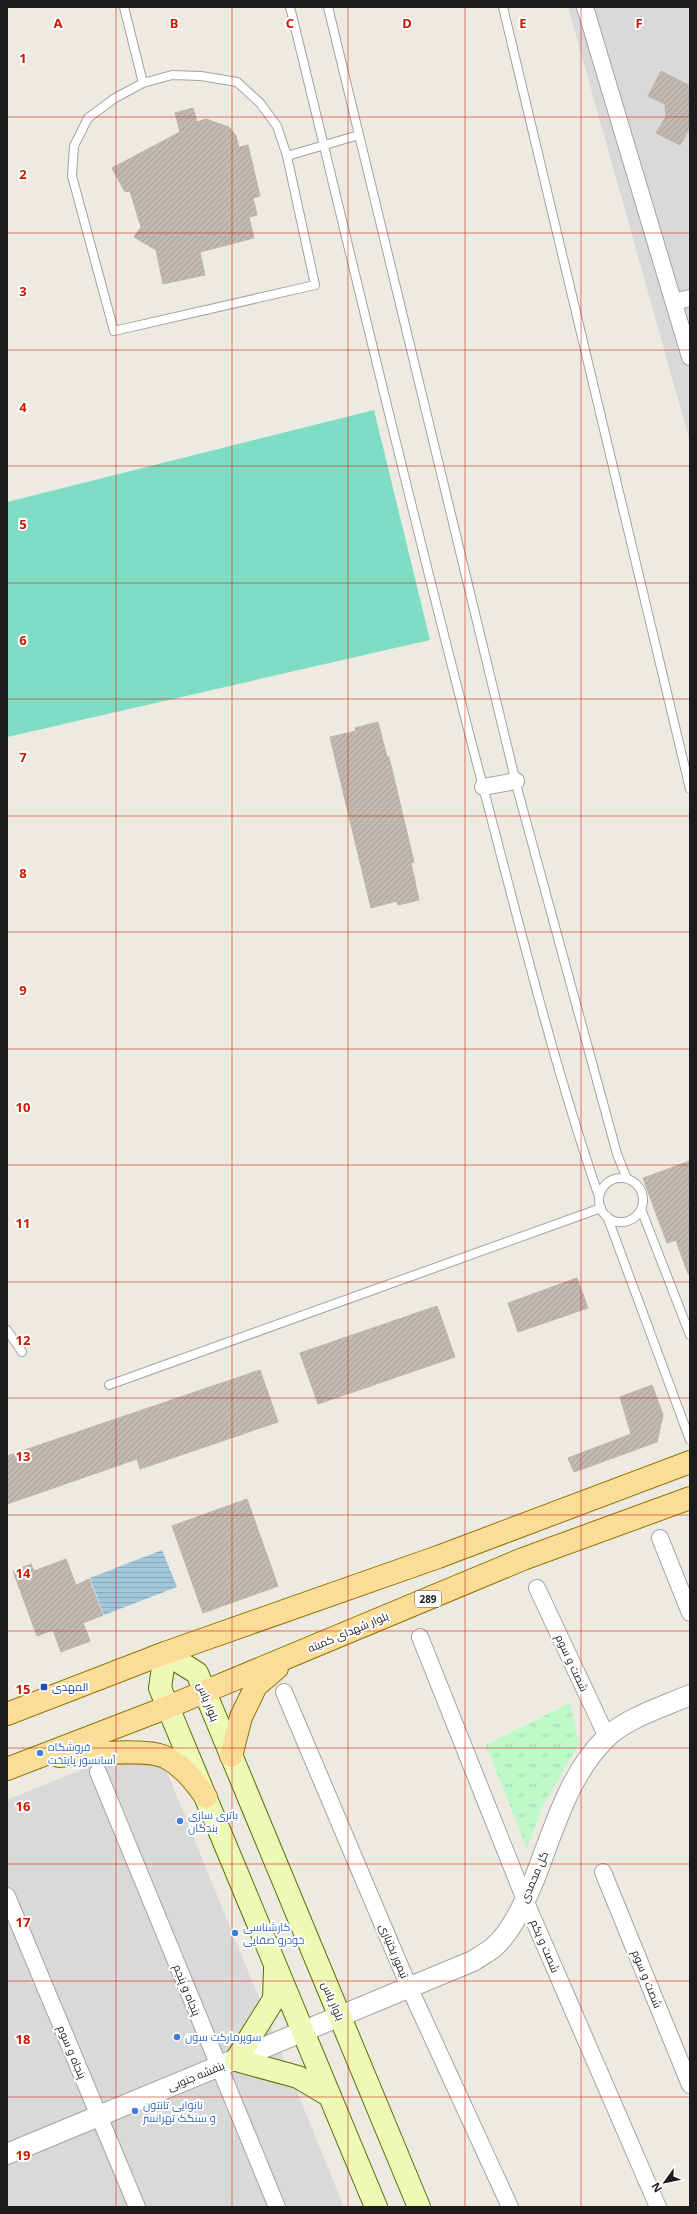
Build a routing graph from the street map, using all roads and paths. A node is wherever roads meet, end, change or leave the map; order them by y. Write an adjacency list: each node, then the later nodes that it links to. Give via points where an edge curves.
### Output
1 (124, 7): 6 (lane)
2 (290, 7): 8 (lane)
3 (328, 7): 7 (lane)
4 (504, 7): 15 (lane)
5 (585, 7): 11 (street)
6 (143, 83): 9 (lane, via 172,75 201,76 237,82 260,103 277,126); 9 (lane, via 115,98 88,118 74,146 72,176 114,331 315,285)
7 (359, 136): 8 (lane); 13 (lane)
8 (324, 146): 9 (lane); 14 (lane)
9 (287, 156)
10 (690, 298): 11 (street)
11 (674, 302): 12 (street)
12 (690, 357)
13 (516, 781): 14 (street); 16 (lane, via 617,1154)
14 (483, 787): 17 (lane, via 584,1153)
15 (690, 789)
16 (627, 1179): 17 (lane, via 612,1180 602,1189); 19 (lane, via 639,1188 643,1202)
17 (600, 1197): 18 (lane)
18 (601, 1208): 20 (lane); 24 (lane)
19 (641, 1209): 20 (lane, via 632,1219 626,1221); 22 (lane)
20 (607, 1216): 25 (lane)
21 (7, 1330): 23 (lane)
22 (690, 1335)
23 (22, 1352)
24 (109, 1385)
25 (690, 1440)
26 (690, 1462): 32 (main road, via 438,1557)
27 (690, 1498): 33 (main road, بلوار شهدای کمیته / 289, via 523,1559)
28 (660, 1538): 30 (street)
29 (537, 1588): 39 (street, شصت و سوم)
30 (690, 1613)
31 (420, 1637): 47 (street, شصت و یکم)
32 (165, 1653): 36 (main road, بلوار یاس, via 196,1673); 37 (main road); 38 (main road, via 160,1688)
33 (292, 1656): 36 (main road, بلوار شهدای کمیته / 289); 40 (main road, via 256,1686 240,1718)
34 (284, 1692): 49 (street, تیمور بختیاری)
35 (690, 1695): 39 (street, گل محمدی, via 627,1723)
36 (208, 1701): 38 (main road, بلوار شهدای کمیته / 289); 40 (main road, بلوار یاس)
37 (7, 1714)
38 (172, 1715): 41 (main road, بلوار شهدای کمیته / 289); 44 (main road)
39 (607, 1737): 47 (street, گل محمدی, via 588,1760 571,1788)
40 (231, 1756): 50 (main road, بلوار یاس)
41 (40, 1757): 42 (main road, بلوار شهدای کمیته / 289); 44 (main road, via 126,1753 166,1757 190,1776)
42 (7, 1769)
43 (98, 1772): 52 (street, پنجاه و پنجم)
44 (206, 1797): 48 (main road)
45 (603, 1872): 53 (street, شصت و سوم)
46 (7, 1896): 55 (street, پنجاه و سوم)
47 (525, 1900): 49 (street, گل محمدی, via 508,1930 493,1947 473,1961); 62 (street, شصت و یکم)
48 (276, 1964): 51 (main road); 52 (main road, via 274,1998)
49 (409, 1987): 50 (street, گل محمدی); 61 (street, تیمور بختیاری)
50 (340, 2018): 51 (street, بنفشه جنوبی); 60 (main road, بلوار یاس)
51 (304, 2032): 52 (street, بنفشه جنوبی); 54 (main road)
52 (227, 2064): 54 (main road, via 298,2078); 55 (street, بنفشه جنوبی); 58 (street, پنجاه و پنجم)
53 (690, 2085)
54 (330, 2096): 59 (main road)
55 (99, 2116): 56 (street, بنفشه جنوبی); 57 (street, پنجاه و سوم)
56 (7, 2154)
57 (137, 2207)
58 (277, 2207)
59 (376, 2207)
60 (419, 2207)
61 (510, 2207)
62 (658, 2207)

